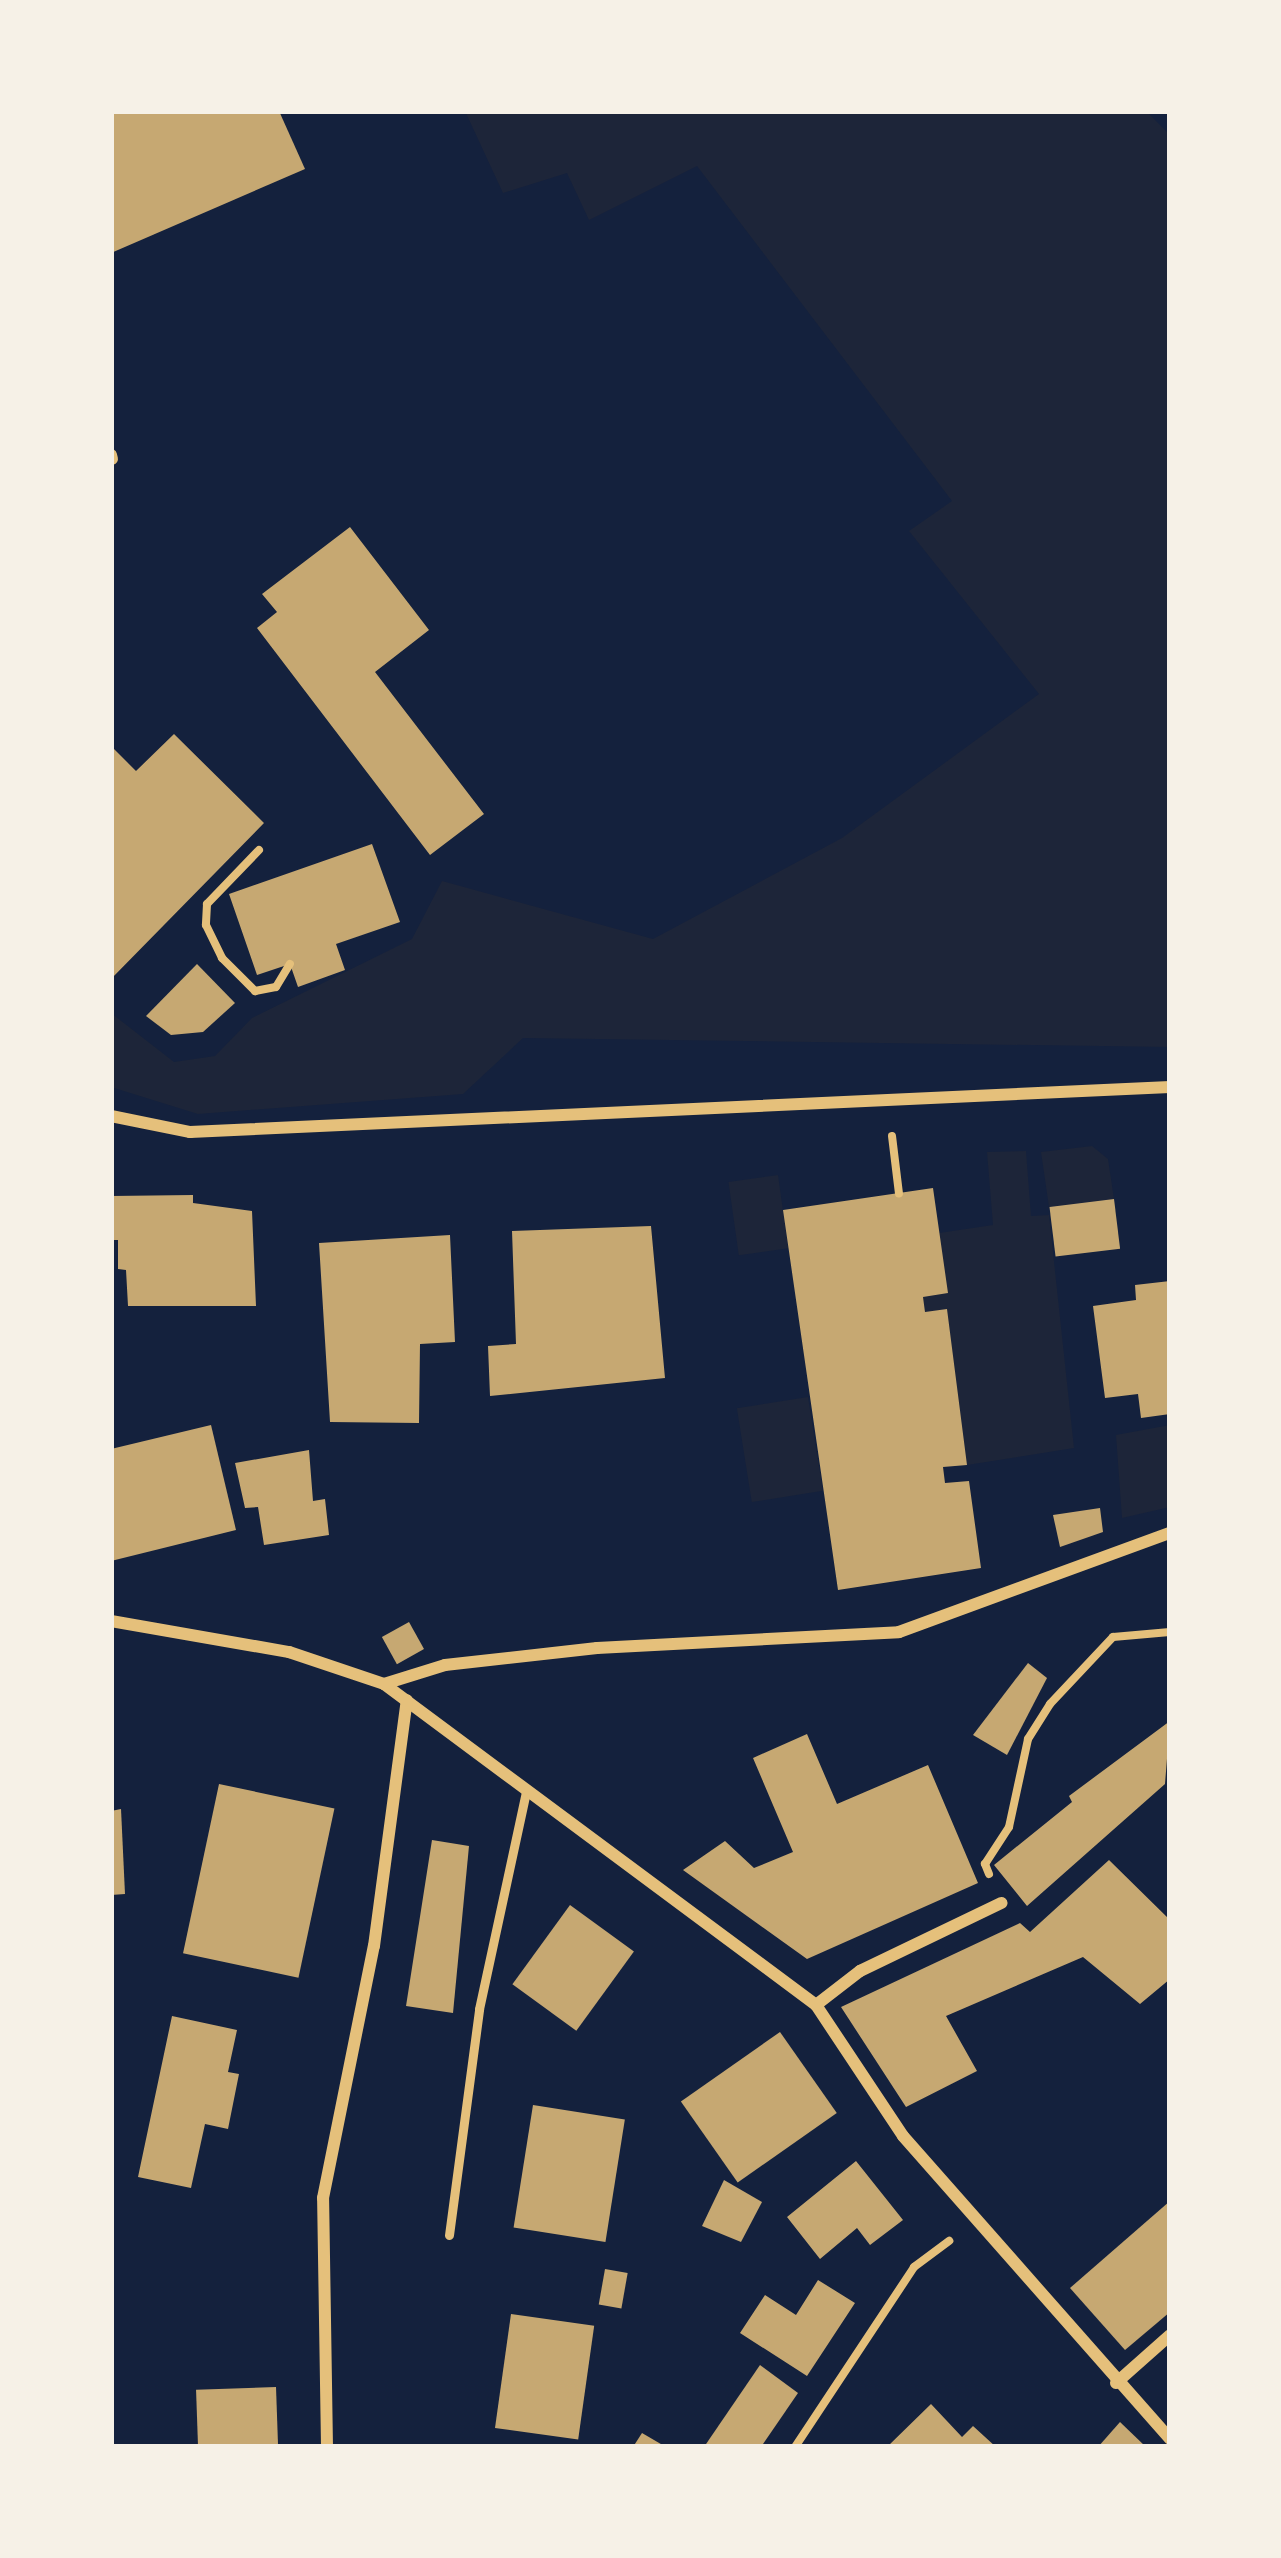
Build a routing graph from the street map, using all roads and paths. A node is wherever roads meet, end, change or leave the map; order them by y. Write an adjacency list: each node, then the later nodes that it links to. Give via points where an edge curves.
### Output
1 (259, 850): 2 (path, via 207,904 206,925 240,982 255,991 276,987)
2 (290, 964)
3 (1170, 1087): 4 (street)
4 (888, 1100): 5 (street, via 190,1132); 6 (path)
5 (111, 1116)
6 (899, 1194)
7 (1170, 1533): 10 (street, via 899,1632 575,1650 445,1664)
8 (111, 1621): 10 (street, via 289,1652)
9 (1170, 1632): 13 (path, via 1113,1637 1028,1739 1009,1827 985,1864)
10 (384, 1684): 11 (street)
11 (407, 1700): 12 (street); 20 (street, via 374,1946 323,2198)
12 (526, 1792): 14 (street); 16 (lane, via 478,2009)
13 (1001, 1903): 14 (street, via 860,1971)
14 (816, 2005): 15 (street, via 903,2136)
15 (979, 2218): 18 (street); 21 (path, via 914,2267)
16 (449, 2235)
17 (1170, 2335): 18 (street)
18 (1116, 2383): 19 (street)
19 (1170, 2439)
20 (327, 2447)
21 (795, 2447)

